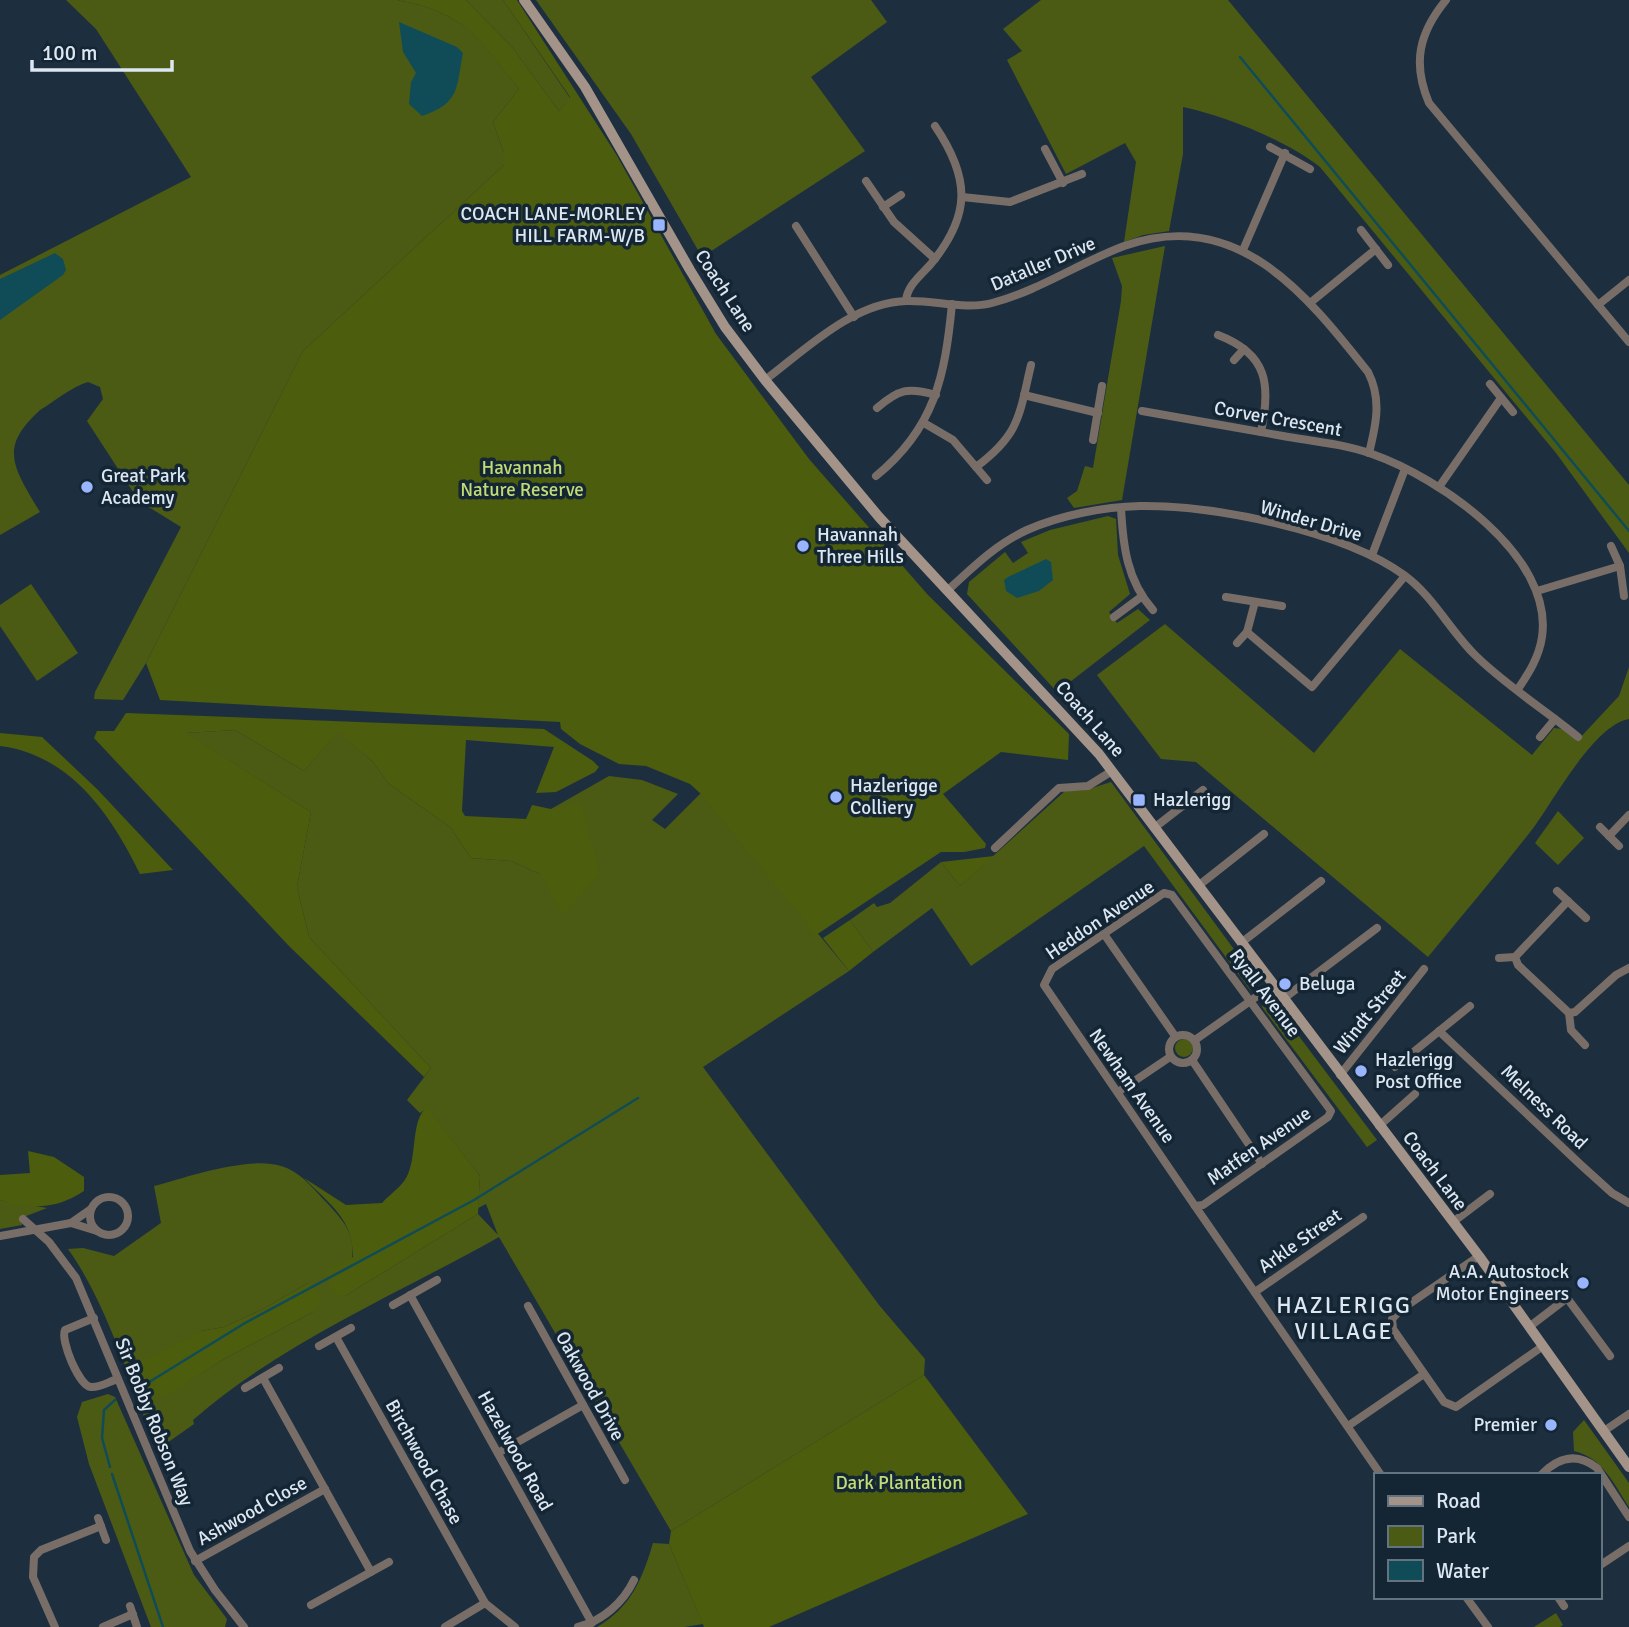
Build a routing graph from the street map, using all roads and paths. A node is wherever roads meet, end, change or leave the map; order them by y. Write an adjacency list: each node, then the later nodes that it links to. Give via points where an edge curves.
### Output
1 (524, 0): 31 (street, Coach Lane, via 586,87 690,270)
2 (1446, 0): 24 (street, via 1427,24 1421,49 1421,84 1429,103)
3 (936, 126): 12 (street, via 959,168)
4 (1270, 147): 6 (street)
5 (1045, 149): 10 (street)
6 (1285, 153): 7 (street); 17 (street)
7 (1310, 169)
8 (1082, 174): 10 (street)
9 (866, 181): 13 (street)
10 (1063, 183): 12 (street, via 1010,202)
11 (901, 195): 13 (street)
12 (962, 197): 18 (street, via 953,232)
13 (883, 207): 18 (street, via 913,242)
14 (796, 226): 25 (street)
15 (1361, 230): 16 (street)
16 (1376, 249): 19 (street); 22 (street)
17 (1243, 250): 22 (street, Dataller Drive, via 1269,265); 23 (street, Dataller Drive, via 1196,239 1148,240 991,303)
18 (935, 259): 21 (street, via 909,289)
19 (1388, 265)
20 (1629, 280): 24 (street)
21 (906, 301): 23 (street, Dataller Drive); 25 (street, Dataller Drive)
22 (1310, 303): 44 (street, Dataller Drive, via 1374,383 1377,418)
23 (953, 304): 34 (street)
24 (1598, 305): 27 (street)
25 (854, 317): 31 (street, Dataller Drive)
26 (1217, 335): 28 (street)
27 (1629, 342)
28 (1244, 349): 29 (street); 42 (street, via 1266,383)
29 (1234, 360)
30 (1031, 365): 35 (street)
31 (765, 380): 55 (street, Coach Lane)
32 (1490, 384): 36 (street)
33 (1102, 386): 40 (street)
34 (936, 395): 37 (street, via 896,392); 41 (street)
35 (1024, 395): 40 (street); 45 (street, via 1011,436)
36 (1501, 397): 39 (street); 49 (street)
37 (877, 408)
38 (1142, 411): 42 (street, Corver Crescent)
39 (1514, 412)
40 (1097, 413): 43 (street)
41 (924, 423): 45 (street, via 953,440); 47 (street)
42 (1261, 432): 44 (street, Corver Crescent)
43 (1093, 440)
44 (1369, 453): 46 (street, Corver Crescent)
45 (976, 467): 48 (street)
46 (1405, 469): 49 (street, Corver Crescent); 52 (street)
47 (876, 476)
48 (987, 480)
49 (1439, 486): 56 (street, Corver Crescent, via 1506,544)
50 (1121, 508): 52 (street, Winder Drive, via 1158,506 1279,525); 55 (street, Winder Drive, via 1027,530 999,545); 58 (street, via 1128,569)
51 (1611, 546): 53 (street)
52 (1372, 555): 54 (street, Winder Drive)
53 (1620, 566): 56 (street); 57 (street)
54 (1405, 576): 64 (street, via 1312,687); 66 (street, Winder Drive, via 1481,660)
55 (947, 591): 70 (street, Coach Lane)
56 (1537, 591): 66 (street, Corver Crescent, via 1543,622 1540,648)
57 (1624, 596)
58 (1141, 597): 62 (street); 63 (street)
59 (1226, 597): 60 (street)
60 (1255, 602): 61 (street); 64 (street)
61 (1282, 606)
62 (1153, 610)
63 (1114, 617)
64 (1247, 632): 65 (street)
65 (1237, 643)
66 (1518, 689): 67 (street, Winder Drive)
67 (1555, 719): 68 (street); 69 (street, Winder Drive)
68 (1540, 737)
69 (1578, 737)
70 (1112, 771): 74 (street, Coach Lane); 78 (street, via 1088,786 1059,788)
71 (1203, 790): 74 (street)
72 (1629, 816): 76 (street)
73 (1600, 827): 76 (street)
74 (1154, 828): 80 (street, Coach Lane)
75 (1264, 834): 80 (street)
76 (1609, 836): 77 (street)
77 (1619, 846)
78 (995, 848)
79 (1321, 880): 87 (street)
80 (1198, 886): 87 (street, Coach Lane)
81 (1558, 891): 83 (street)
82 (1172, 895): 86 (street, Heddon Avenue, via 1164,893); 95 (street, Ryall Avenue)
83 (1568, 901): 84 (street); 88 (street)
84 (1586, 918)
85 (1377, 928): 94 (street)
86 (1104, 934): 92 (street, Heddon Avenue); 99 (street)
87 (1241, 943): 93 (street, Coach Lane)
88 (1515, 957): 89 (street); 97 (street)
89 (1499, 958)
90 (1629, 968): 97 (street)
91 (1424, 969): 105 (street, Windt Street)
92 (1046, 976): 106 (street, Newham Avenue, via 1044,985)
93 (1273, 985): 94 (street, Coach Lane); 95 (street)
94 (1283, 999): 105 (street, Coach Lane)
95 (1251, 1001): 100 (street); 108 (street, Ryall Avenue)
96 (1470, 1006): 98 (street)
97 (1569, 1013): 101 (street, via 1571,1030)
98 (1439, 1031): 104 (street); 112 (street, Melness Road, via 1581,1165)
99 (1175, 1036): 100 (street, via 1188,1035); 102 (street, via 1168,1048)
100 (1195, 1040): 103 (street)
101 (1585, 1045)
102 (1170, 1057): 103 (street, via 1177,1062); 106 (street)
103 (1192, 1060): 110 (street)
104 (1395, 1067)
105 (1340, 1075): 109 (street, Coach Lane)
106 (1118, 1093): 113 (street, Newham Avenue)
107 (1415, 1094): 109 (street)
108 (1331, 1111): 110 (street, Matfen Avenue)
109 (1379, 1126): 117 (street, Coach Lane)
110 (1262, 1164): 113 (street, Matfen Avenue)
111 (1490, 1194): 117 (street)
112 (1629, 1203)
113 (1199, 1205): 124 (street, Newham Avenue)
114 (91, 1209): 118 (street); 120 (street); 120 (street, via 100,1199 111,1197 122,1202 128,1214 121,1231 109,1235)
115 (1363, 1217): 124 (street, Arkle Street)
116 (23, 1219): 119 (street, Sir Bobby Robson Way)
117 (1453, 1222): 122 (street, Coach Lane)
118 (71, 1223): 119 (street); 120 (street)
119 (35, 1230): 121 (street); 128 (street, Sir Bobby Robson Way, via 70,1268)
120 (97, 1231)
121 (0, 1236)
122 (1479, 1256): 129 (street, Coach Lane); 136 (street, via 1392,1319 1393,1329)
123 (437, 1280): 125 (street)
124 (1255, 1292): 142 (street, Newham Avenue)
125 (410, 1296): 126 (street); 144 (street, Hazelwood Road)
126 (393, 1305)
127 (528, 1306): 140 (street, Oakwood Drive)
128 (94, 1318): 138 (street, Sir Bobby Robson Way); 138 (street, via 65,1330 64,1342 87,1386)
129 (1529, 1327): 133 (street, Coach Lane); 134 (street, via 1567,1298)
130 (351, 1328): 131 (street)
131 (336, 1337): 132 (street); 162 (street, Birchwood Chase)
132 (319, 1346)
133 (1543, 1346): 136 (street, via 1456,1407 1444,1402); 143 (street, Coach Lane)
134 (1610, 1356)
135 (279, 1368): 137 (street)
136 (1424, 1374): 142 (street)
137 (263, 1378): 139 (street); 151 (street, Ashwood Close)
138 (118, 1379): 155 (street, Sir Bobby Robson Way)
139 (245, 1388)
140 (583, 1405): 144 (street); 150 (street, Oakwood Drive)
141 (1629, 1414): 143 (street)
142 (1348, 1426): 146 (street, Newham Avenue)
143 (1604, 1431): 145 (street, Coach Lane)
144 (498, 1453): 165 (street, Hazelwood Road)
145 (1629, 1467)
146 (1380, 1473)
147 (1543, 1473): 148 (street, via 1560,1459 1571,1457 1590,1462)
148 (1600, 1473)
149 (1601, 1474): 152 (street)
150 (625, 1480)
151 (325, 1489): 155 (street, Ashwood Close); 158 (street, Ashwood Close)
152 (1629, 1517)
153 (106, 1540): 167 (street, via 99,1522 34,1557 33,1577)
154 (1629, 1546): 157 (street)
155 (195, 1561): 166 (street, Sir Bobby Robson Way)
156 (389, 1562): 158 (street)
157 (1601, 1565)
158 (371, 1572): 163 (street)
159 (634, 1580): 165 (street, via 621,1600)
160 (1467, 1599): 173 (street)
161 (1559, 1599): 164 (street)
162 (485, 1603): 170 (street); 171 (street)
163 (311, 1605)
164 (1563, 1606)
165 (592, 1623): 172 (street)
166 (241, 1626)
167 (55, 1627)
168 (103, 1627): 169 (street, via 131,1610)
169 (137, 1627)
170 (445, 1627)
171 (515, 1627)
172 (578, 1627)
173 (1488, 1627)

